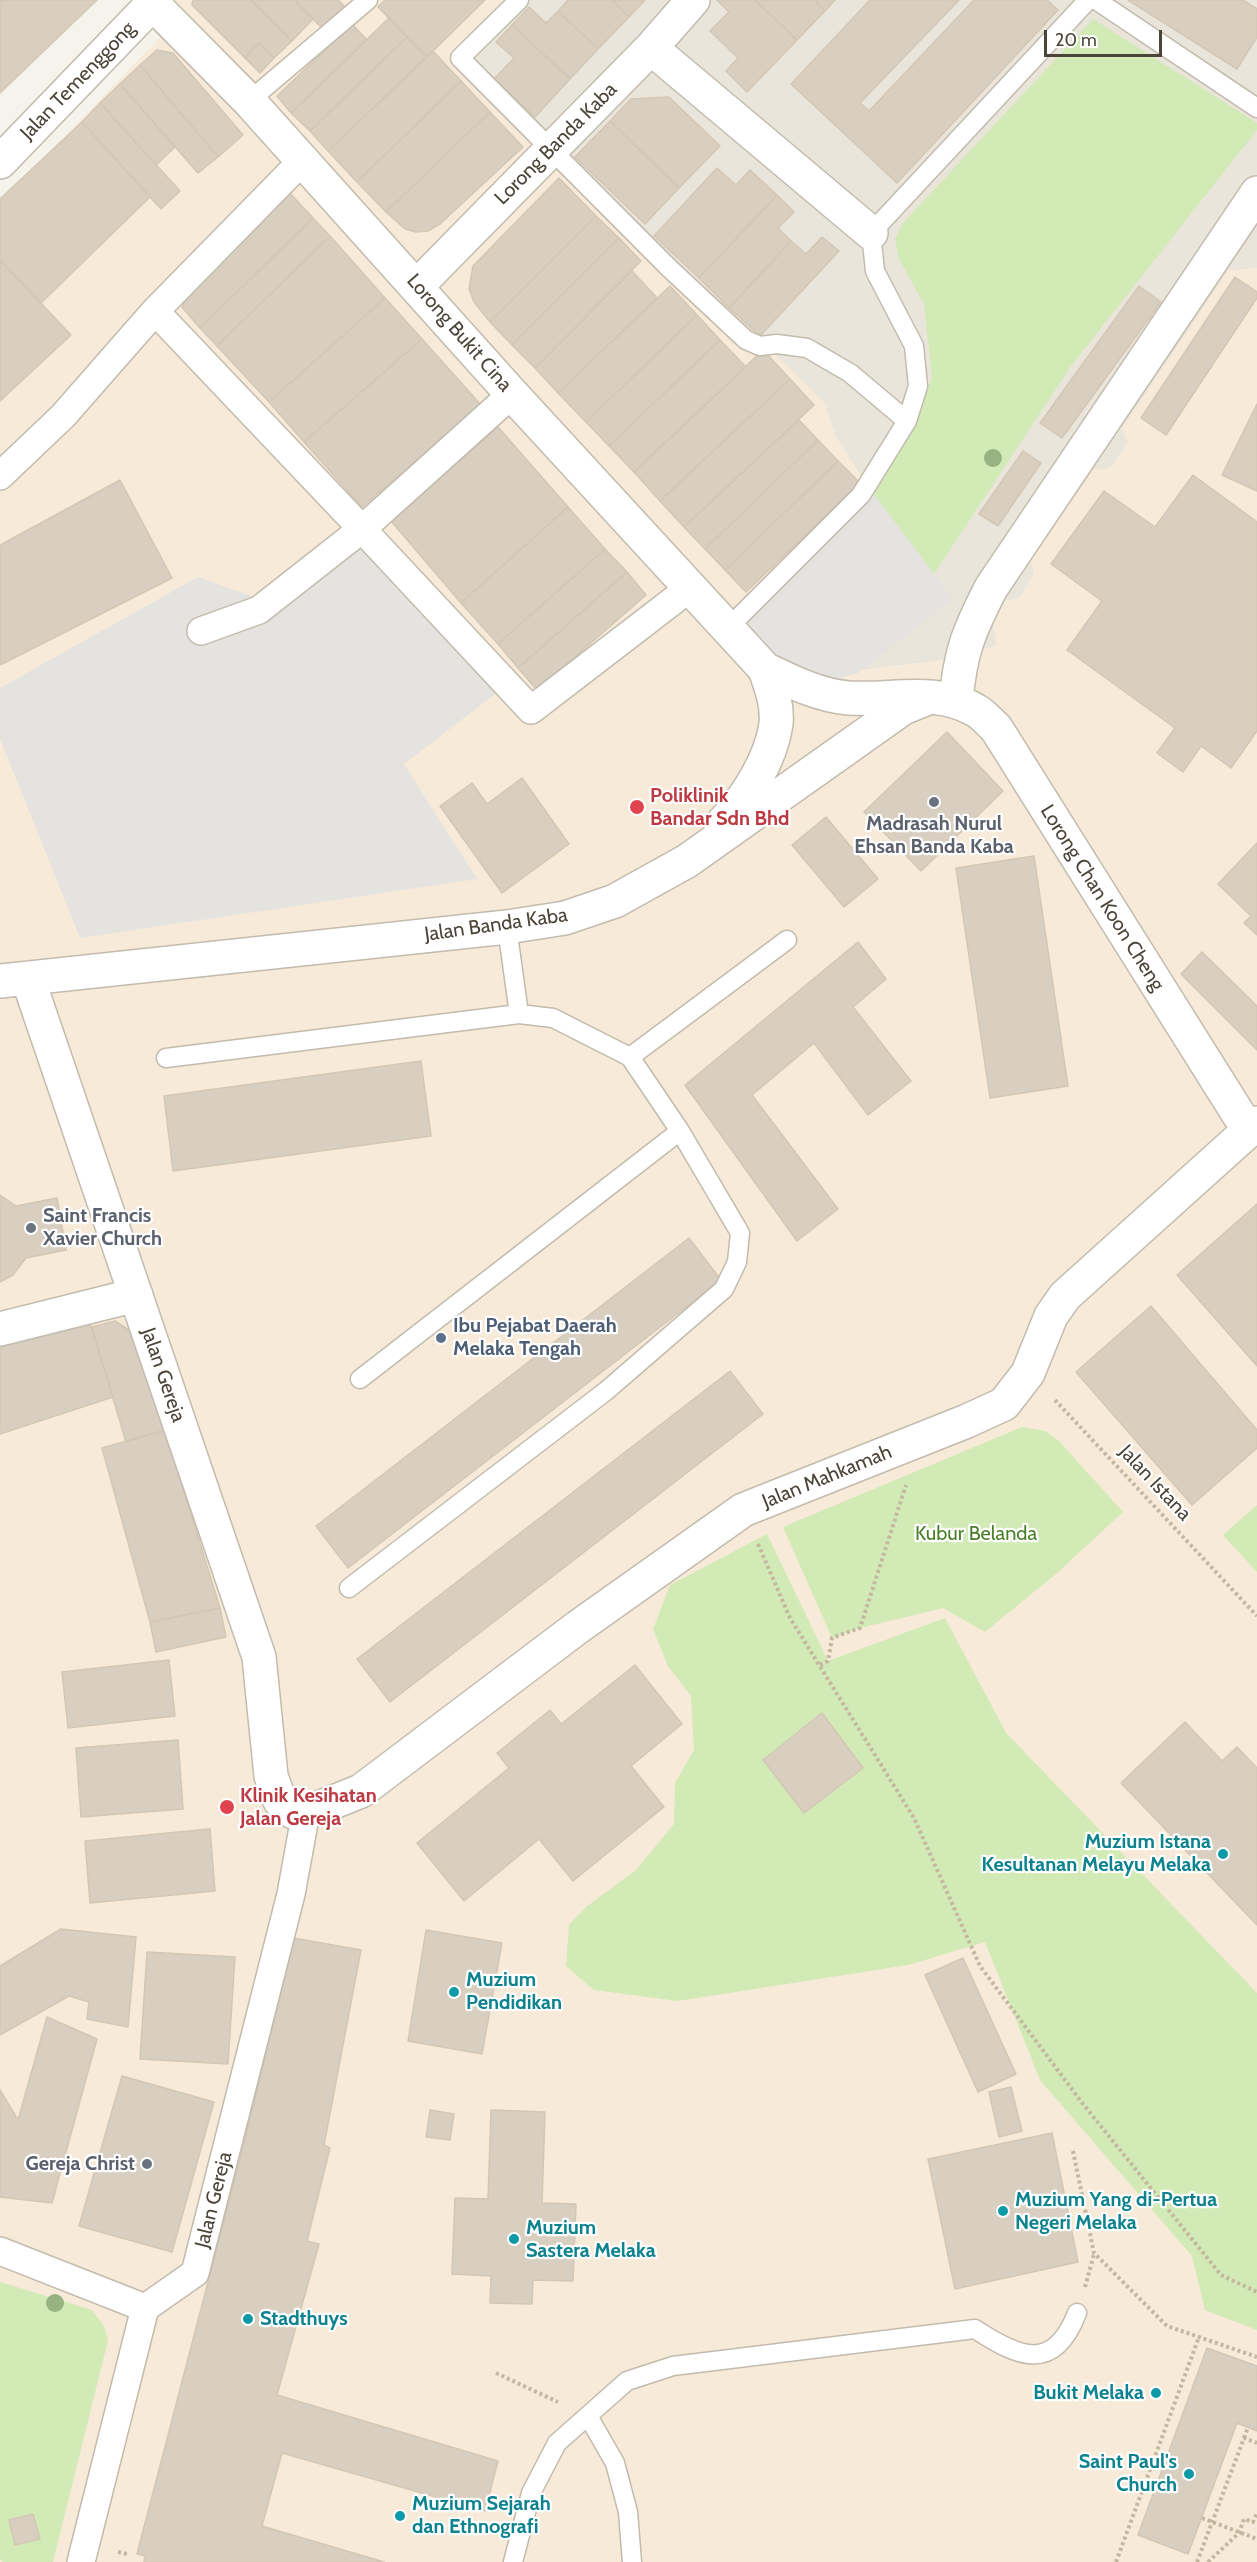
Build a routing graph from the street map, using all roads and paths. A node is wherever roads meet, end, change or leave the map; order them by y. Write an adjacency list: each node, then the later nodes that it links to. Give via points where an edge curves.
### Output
1 (368, 0): 8 (lane)
2 (519, 0): 10 (lane, via 460,58)
3 (693, 0): 7 (street, Lorong Banda Kaba)
4 (1089, 0): 14 (lane)
5 (1096, 0): 9 (lane)
6 (153, 1): 8 (street, Lorong Bukit Cina); 12 (street, Jalan Temenggong)
7 (651, 48): 10 (street, Lorong Banda Kaba); 14 (street)
8 (249, 101): 11 (street, Lorong Bukit Cina)
9 (1257, 108)
10 (550, 150): 15 (street, Lorong Banda Kaba); 18 (lane, via 746,340 760,346 807,348 850,373)
11 (303, 160): 15 (street, Lorong Bukit Cina); 16 (street)
12 (0, 162)
13 (1253, 207): 25 (street, via 991,588 968,632 958,669)
14 (871, 233): 18 (lane, via 875,270 914,346 918,386)
15 (417, 286): 17 (street, Lorong Bukit Cina)
16 (155, 311): 19 (street, via 63,416); 20 (street)
17 (512, 394): 20 (street); 21 (street, Lorong Bukit Cina)
18 (907, 421): 22 (lane, via 861,495)
19 (0, 476)
20 (362, 528): 21 (street, via 531,710); 23 (street, via 259,610)
21 (692, 587): 22 (street, Lorong Bukit Cina)
22 (728, 628): 24 (street, Lorong Bukit Cina)
23 (201, 631)
24 (765, 669): 25 (street, Lorong Bukit Cina, via 813,691 846,698); 26 (street, Lorong Bukit Cina, via 775,699 776,724 762,766 740,805)
25 (943, 699): 26 (street, Jalan Banda Kaba, via 903,708); 34 (street, Lorong Chan Koon Cheng, via 977,710 996,728)
26 (687, 861): 27 (street, Jalan Banda Kaba, via 615,901 565,918)
27 (507, 927): 29 (street, Jalan Banda Kaba); 30 (lane)
28 (787, 940): 31 (lane)
29 (14, 980): 35 (street, Jalan Gereja)
30 (519, 1014): 31 (lane, via 553,1018); 32 (lane)
31 (630, 1057): 33 (lane)
32 (166, 1058)
33 (680, 1131): 38 (lane); 41 (lane, via 740,1233 737,1262 724,1289 606,1391)
34 (1254, 1132): 37 (street, Jalan Mahkamah, via 1065,1296 1051,1316)
35 (136, 1295): 36 (street); 44 (street, Jalan Gereja, via 259,1657 274,1790 285,1808)
36 (0, 1329)
37 (1028, 1373): 39 (street, Jalan Mahkamah, via 1004,1404); 42 (path, Jalan Istana)
38 (360, 1379)
39 (898, 1449): 40 (street, Jalan Mahkamah); 43 (path, via 909,1474 860,1628 832,1638 828,1661)
40 (743, 1510): 43 (path, via 790,1618); 44 (street, Jalan Mahkamah, via 578,1627 361,1791)
41 (349, 1588)
42 (1257, 1616)
43 (820, 1665): 47 (path, via 914,1818 980,1966 1083,2104 1221,2275)
44 (306, 1812): 48 (street, Jalan Gereja, via 291,1894 195,2272)
45 (1073, 2151): 50 (path, via 1094,2253 1167,2326)
46 (0, 2251): 48 (street)
47 (1257, 2292)
48 (145, 2308): 62 (street)
49 (1077, 2313): 53 (lane, via 1069,2333 1049,2352 1025,2355 975,2329 673,2366 627,2380)
50 (1199, 2337): 51 (path); 65 (path)
51 (1257, 2357)
52 (496, 2373): 53 (path)
53 (588, 2415): 63 (lane, via 557,2443 531,2493); 64 (lane, via 615,2463 628,2512)
54 (1248, 2427): 55 (path)
55 (1244, 2438): 56 (path); 59 (path)
56 (1257, 2443)
57 (1257, 2513): 60 (path, via 1253,2522 1244,2519)
58 (1202, 2518): 59 (path)
59 (1213, 2522): 60 (path); 66 (path)
60 (1239, 2533): 61 (path); 67 (path)
61 (1257, 2540)
62 (81, 2562)
63 (513, 2562)
64 (632, 2562)
65 (1116, 2562)
66 (1197, 2562)
67 (1208, 2562)

